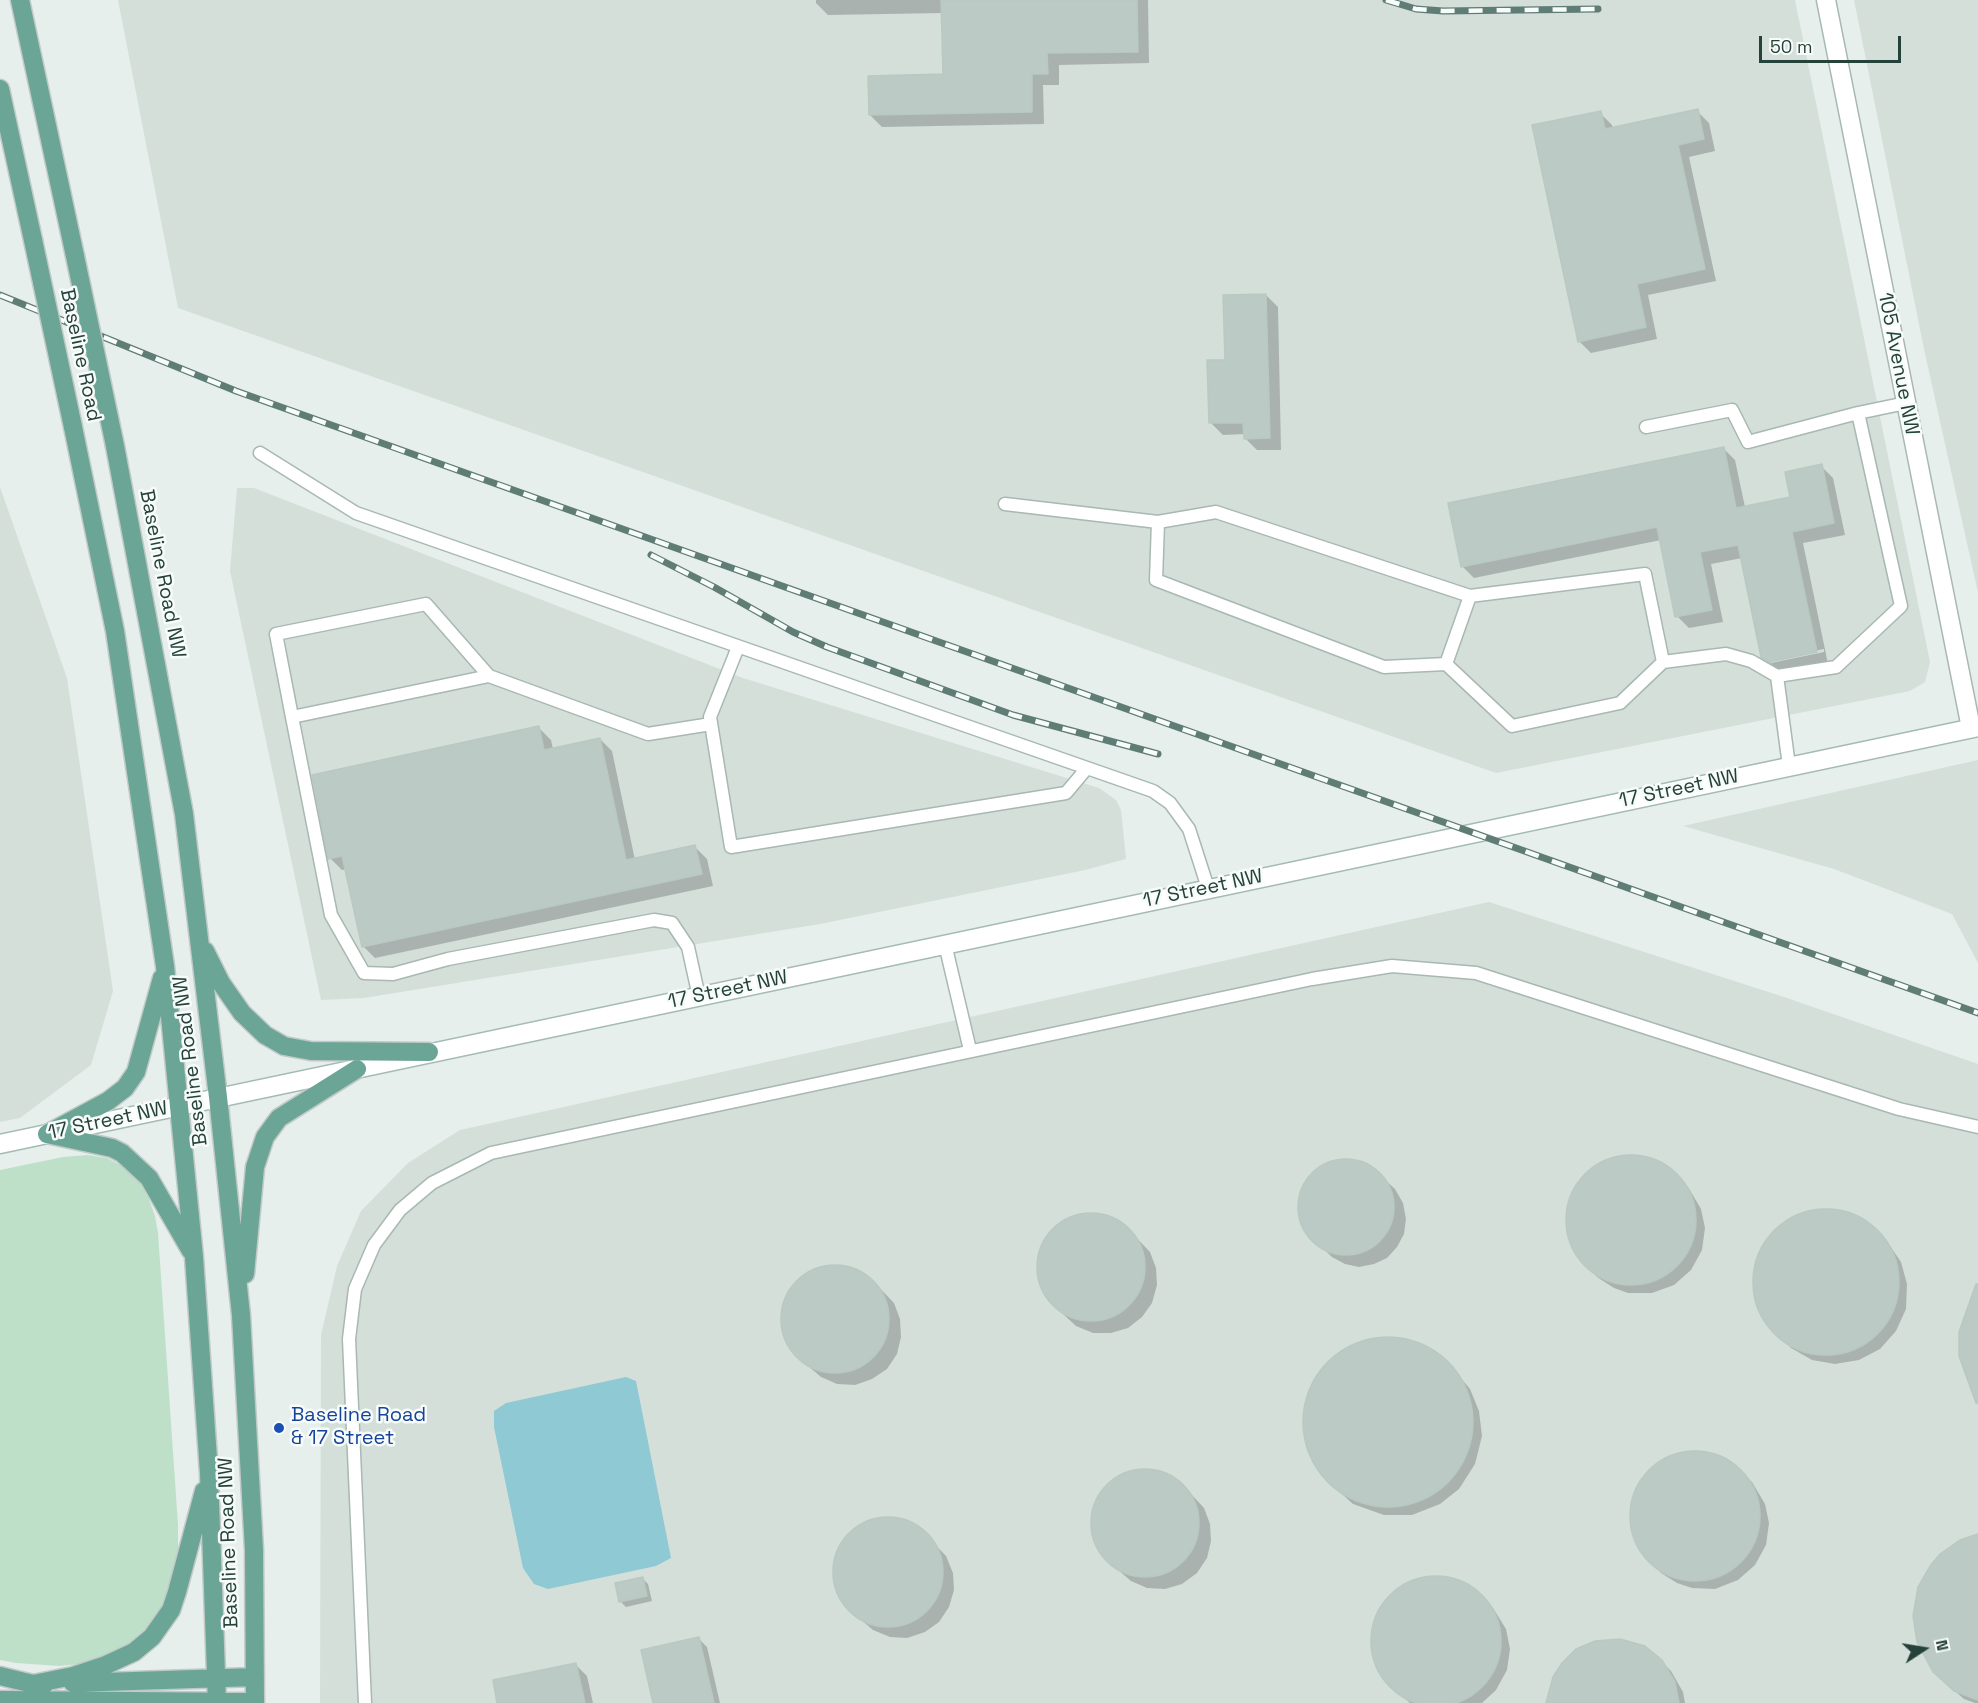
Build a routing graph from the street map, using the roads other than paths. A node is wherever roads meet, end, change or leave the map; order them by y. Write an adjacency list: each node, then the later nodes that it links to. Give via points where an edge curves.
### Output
1 (20, 0): 7 (main road, Baseline Road, bridge)
2 (1826, 0): 4 (main road, 105 Avenue NW)
3 (0, 89): 12 (main road, Baseline Road, bridge)
4 (1906, 403): 5 (lane); 20 (main road, 105 Avenue NW)
5 (1858, 413): 6 (lane, via 1748,442 1732,410); 17 (lane, via 1901,606 1836,667)
6 (1646, 427)
7 (115, 446): 24 (main road, Baseline Road NW, via 184,814)
8 (260, 453): 13 (lane, via 356,513)
9 (1005, 504): 10 (lane)
10 (1158, 522): 11 (lane, via 1216,512); 15 (lane, via 1156,580 1384,667)
11 (1470, 596): 14 (lane, via 1645,574); 15 (lane)
12 (115, 631): 26 (main road, Baseline Road NW)
13 (738, 646): 19 (lane, via 710,717); 22 (lane)
14 (1663, 662): 15 (lane, via 1620,704 1512,726); 17 (lane, via 1726,654 1751,661)
15 (1446, 664)
16 (489, 676): 18 (lane); 18 (lane, via 426,604 276,634); 19 (lane, via 648,734)
17 (1777, 676): 21 (lane)
18 (292, 717): 27 (lane, via 331,915 364,973 393,974 448,959 654,920 672,923 688,947)
19 (711, 724): 22 (lane, via 731,847 1066,793)
20 (1974, 727): 21 (main road, 17 Street NW)
21 (1789, 766): 23 (main road, 17 Street NW)
22 (1087, 768): 23 (lane, via 1153,791 1170,803 1190,830)
23 (1208, 888): 25 (main road, 17 Street NW)
24 (199, 941): 29 (main road, via 242,1013 265,1035 284,1046 311,1051); 31 (main road, Baseline Road NW)
25 (945, 944): 27 (main road, 17 Street NW); 28 (lane)
26 (165, 966): 32 (main road, Baseline Road NW); 34 (main road, via 136,1072 125,1088)
27 (699, 997): 29 (main road, 17 Street NW)
28 (970, 1050): 33 (lane, via 1392,966 1476,973 1899,1109); 47 (lane, via 491,1153 432,1183 400,1210 374,1245 355,1289 349,1339)
29 (429, 1052): 30 (main road, 17 Street NW)
30 (357, 1069): 31 (main road, 17 Street NW); 37 (main road, via 279,1118 266,1137 255,1167)
31 (218, 1097): 32 (main road, 17 Street NW); 37 (main road, Baseline Road NW)
32 (180, 1106): 34 (main road, 17 Street NW); 36 (main road, Baseline Road NW)
33 (1978, 1127)
34 (47, 1134): 35 (main road, 17 Street NW); 36 (main road, via 122,1153 149,1178)
35 (0, 1144)
36 (194, 1257): 38 (main road, Baseline Road NW)
37 (241, 1315): 41 (main road, Baseline Road NW, via 254,1550)
38 (209, 1473): 40 (main road, Baseline Road NW); 42 (main road, via 177,1592 159,1629 134,1652 106,1665)
39 (0, 1676): 42 (main road)
40 (217, 1677): 41 (main road); 42 (main road); 45 (main road)
41 (255, 1677): 46 (main road)
42 (33, 1684)
43 (0, 1700): 44 (main road)
44 (74, 1702): 45 (main road)
45 (217, 1702): 46 (main road)
46 (255, 1702)
47 (365, 1703)

